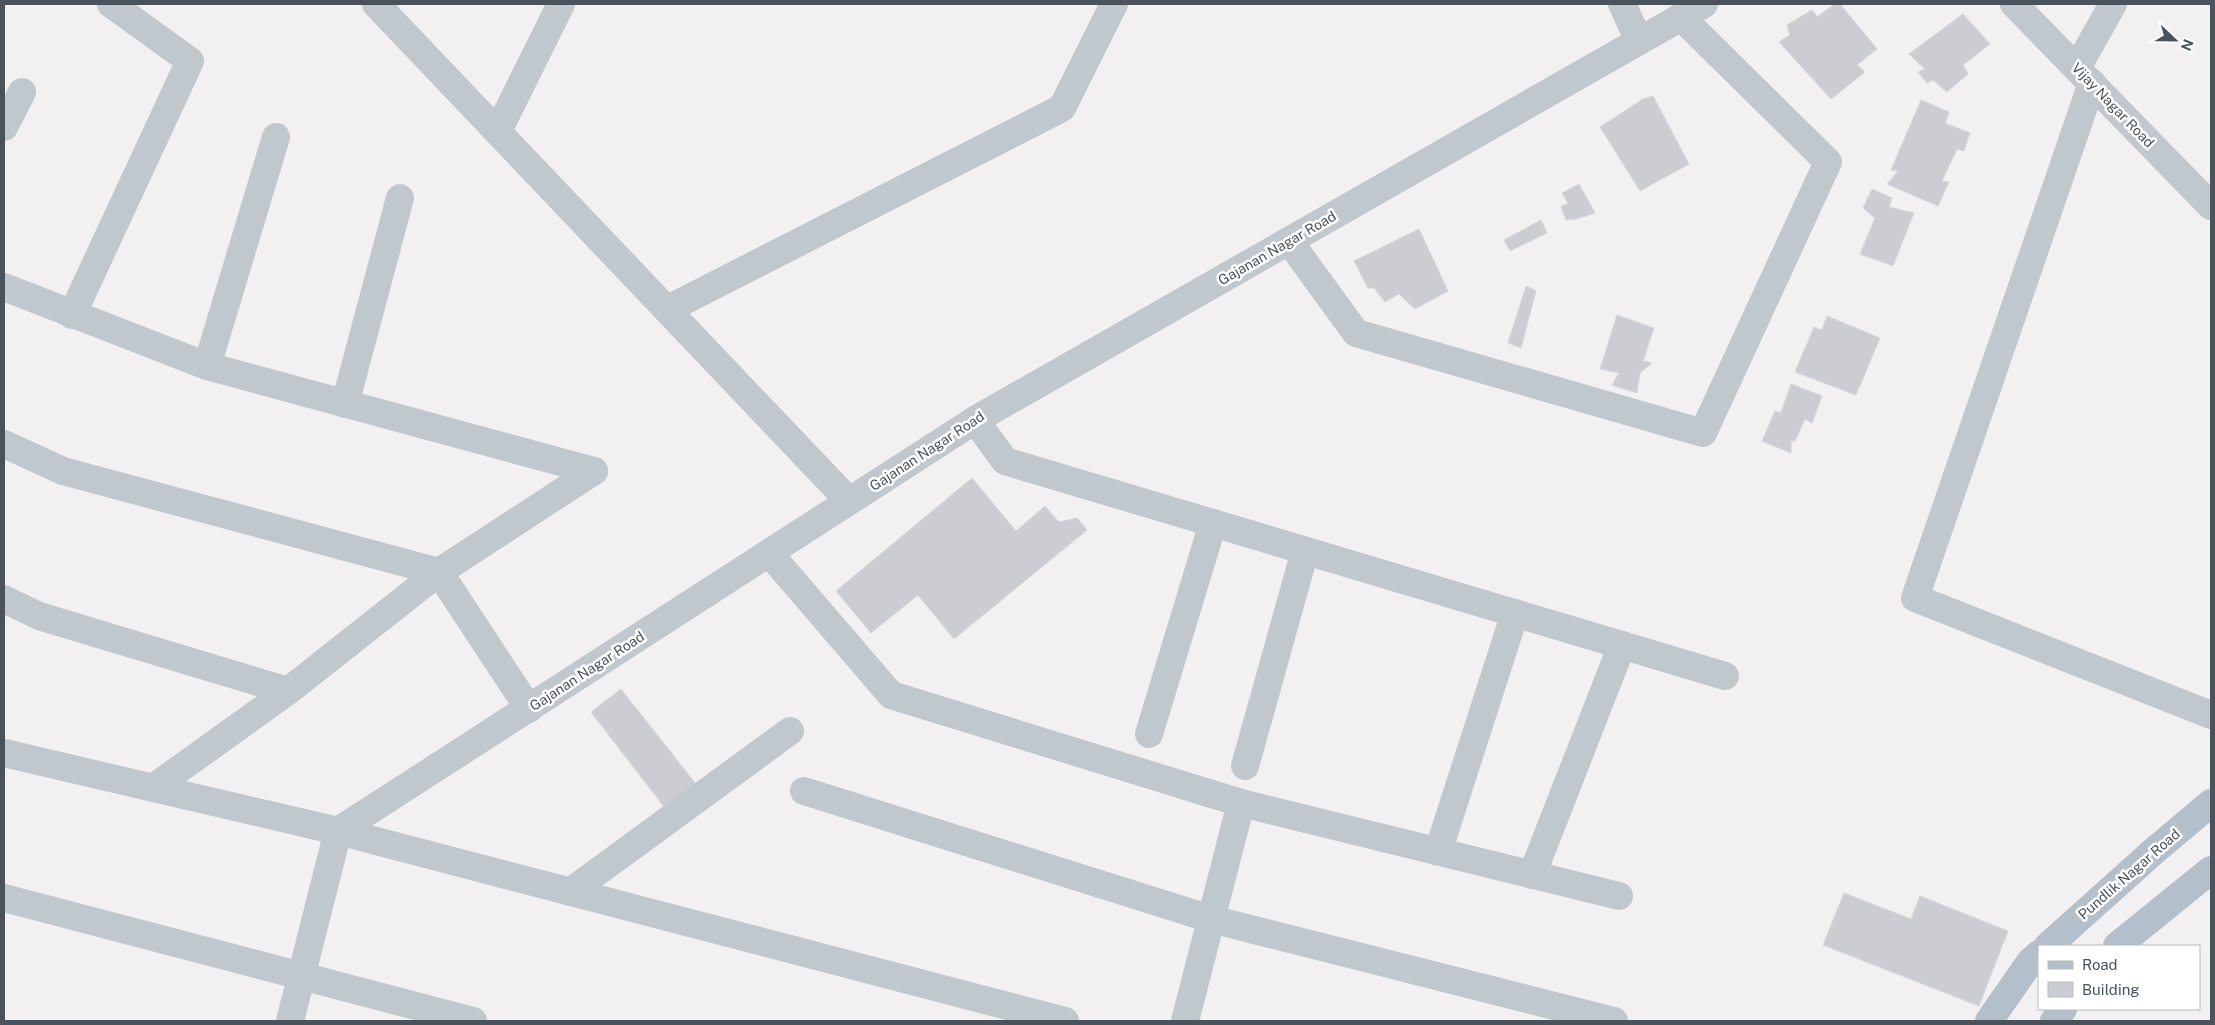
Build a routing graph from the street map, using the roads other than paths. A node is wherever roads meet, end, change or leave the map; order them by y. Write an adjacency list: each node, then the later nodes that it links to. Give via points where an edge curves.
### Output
1 (111, 4): 20 (street, via 190,62)
2 (376, 4): 13 (street)
3 (561, 4): 13 (street)
4 (1114, 4): 19 (street, via 1062,108)
5 (1622, 4): 9 (street)
6 (2014, 4): 10 (street, Vijay Nagar Road)
7 (2113, 4): 10 (street)
8 (1693, 10): 9 (street, Gajanan Nagar Road); 17 (street, via 1828,162 1703,433 1356,333)
9 (1639, 41): 17 (street, Gajanan Nagar Road)
10 (2085, 76): 16 (street, Vijay Nagar Road); 36 (street, via 1915,598)
11 (22, 92): 12 (street)
12 (4, 127)
13 (498, 131): 19 (street)
14 (276, 137): 21 (street)
15 (400, 198): 22 (street)
16 (2211, 206)
17 (1289, 241): 23 (street, Gajanan Nagar Road)
18 (4, 287): 20 (street)
19 (668, 309): 25 (street)
20 (72, 315): 21 (street)
21 (207, 366): 22 (street)
22 (345, 404): 29 (street, via 594,471)
23 (975, 420): 25 (street, Gajanan Nagar Road); 26 (street, via 1004,461)
24 (4, 444): 29 (street, via 63,471)
25 (849, 501): 28 (street, Gajanan Nagar Road)
26 (1213, 523): 27 (street); 38 (street)
27 (1305, 551): 31 (street); 40 (street)
28 (769, 553): 35 (street, Gajanan Nagar Road); 43 (street, via 891,695)
29 (439, 572): 34 (street); 35 (street)
30 (4, 599): 34 (street, via 39,616)
31 (1515, 613): 32 (street); 46 (street)
32 (1622, 645): 33 (street); 48 (street)
33 (1725, 676)
34 (288, 691): 41 (street)
35 (529, 709): 45 (street, Gajanan Nagar Road)
36 (2211, 715)
37 (790, 731): 49 (street)
38 (1149, 734)
39 (4, 753): 41 (street)
40 (1245, 766)
41 (153, 788): 45 (street)
42 (804, 791): 52 (street)
43 (1241, 803): 46 (street); 52 (street)
44 (2211, 803): 53 (main road, Pundlik Nagar Road)
45 (338, 831): 49 (street); 56 (street)
46 (1438, 852): 48 (street)
47 (2211, 870): 54 (main road)
48 (1532, 875): 50 (street)
49 (570, 892): 60 (street)
50 (1619, 896)
51 (4, 898): 56 (street)
52 (1211, 919): 61 (street); 62 (street)
53 (2049, 945)
54 (2118, 945)
55 (2038, 955): 63 (main road)
56 (302, 976): 58 (street); 59 (street)
57 (2062, 1010): 64 (main road)
58 (290, 1021)
59 (473, 1021)
60 (1065, 1021)
61 (1184, 1021)
62 (1614, 1021)
63 (1989, 1021)
64 (2054, 1021)

